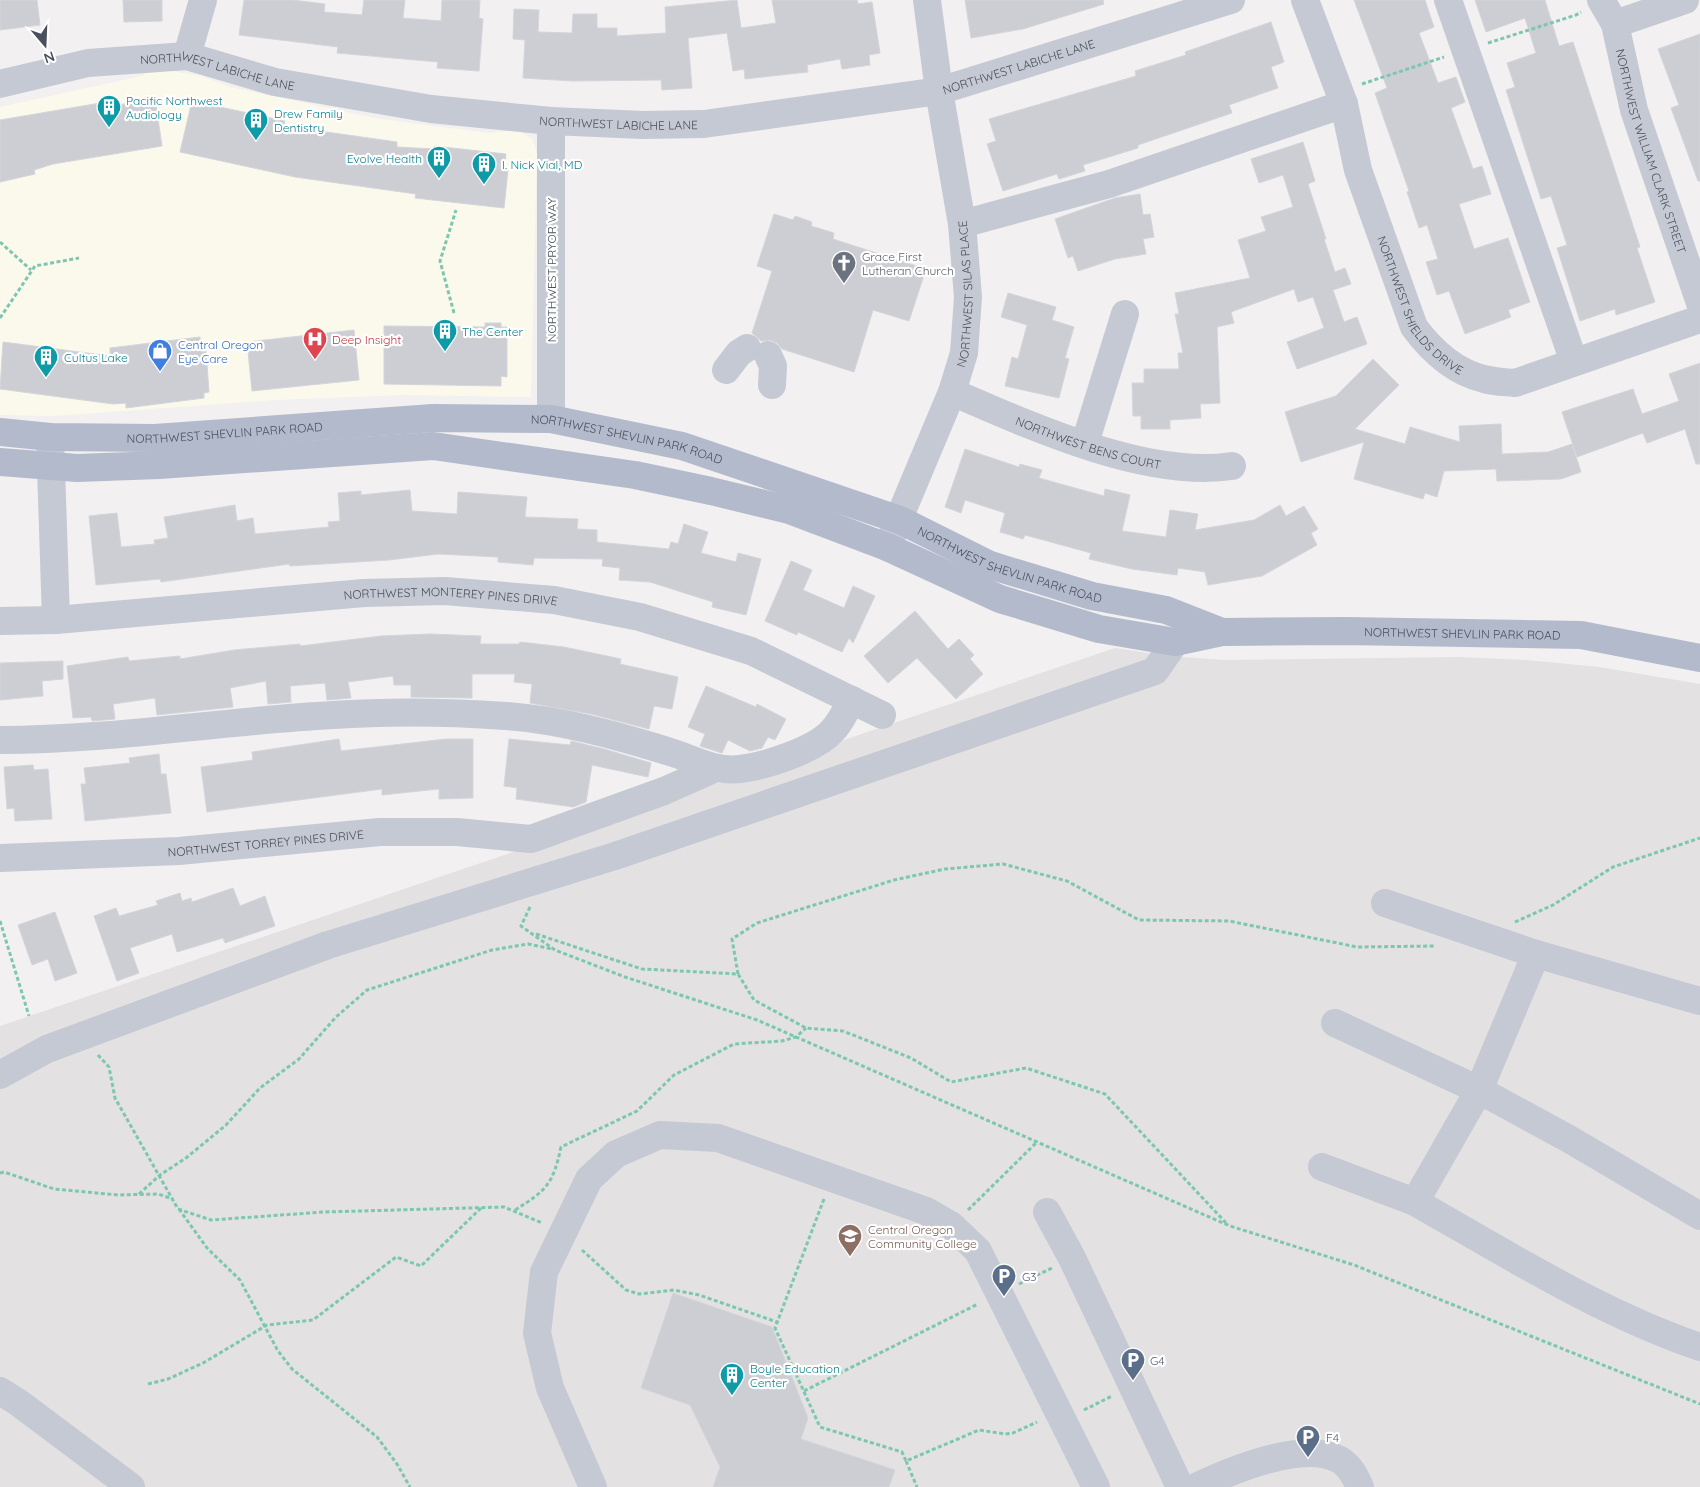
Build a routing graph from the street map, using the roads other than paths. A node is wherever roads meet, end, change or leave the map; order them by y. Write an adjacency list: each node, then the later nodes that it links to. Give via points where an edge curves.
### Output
1 (203, 0): 9 (street)
2 (927, 0): 11 (street, NORTHWEST SILAS PLACE)
3 (1230, 0): 11 (street, NORTHWEST LABICHE LANE)
4 (1305, 0): 12 (street, NORTHWEST SHIELDS DRIVE)
5 (1448, 0): 18 (street)
6 (1601, 0): 8 (street, NORTHWEST WILLIAM CLARK STREET)
7 (1685, 0): 8 (street)
8 (1615, 24): 15 (street, NORTHWEST WILLIAM CLARK STREET, via 1634,110)
9 (187, 56): 10 (street, NORTHWEST LABICHE LANE, via 88,63); 13 (street, NORTHWEST LABICHE LANE, via 275,82 431,109)
10 (0, 84)
11 (939, 91): 13 (street, NORTHWEST LABICHE LANE, via 704,124); 14 (street, NORTHWEST SILAS PLACE)
12 (1344, 104): 14 (street, via 1109,184); 18 (street, NORTHWEST SHIELDS DRIVE, via 1358,170 1414,327 1427,344 1444,360 1483,379 1515,383)
13 (551, 122): 22 (street, NORTHWEST PRYOR WAY)
14 (962, 224): 21 (street, NORTHWEST SILAS PLACE, via 968,297 964,353)
15 (1700, 303)
16 (1124, 314): 25 (street)
17 (1700, 319): 18 (street, NORTHWEST SHIELDS DRIVE)
18 (1574, 362)
19 (726, 370): 20 (street, via 739,353 758,352 773,366)
20 (772, 385)
21 (952, 392): 25 (street, NORTHWEST BENS COURT, via 1025,424); 29 (street, NORTHWEST SILAS PLACE)
22 (551, 419): 24 (main road, NORTHWEST SHEVLIN PARK ROAD, via 433,418 156,438); 29 (main road, NORTHWEST SHEVLIN PARK ROAD, via 682,446)
23 (0, 432): 24 (main road, NORTHWEST SHEVLIN PARK ROAD)
24 (50, 437): 28 (street)
25 (1085, 443): 27 (street, NORTHWEST BENS COURT, via 1168,466 1192,469)
26 (0, 462): 28 (main road, NORTHWEST SHEVLIN PARK ROAD)
27 (1232, 466)
28 (50, 467): 30 (main road, NORTHWEST SHEVLIN PARK ROAD, via 159,465 433,446 635,475 711,490 789,510); 31 (street)
29 (900, 520): 30 (street, NORTHWEST SILAS PLACE); 33 (main road, NORTHWEST SHEVLIN PARK ROAD, via 990,565 1092,596 1166,610)
30 (887, 547): 34 (main road, NORTHWEST SHEVLIN PARK ROAD, via 1000,599 1100,629)
31 (56, 620): 32 (street, NORTHWEST MONTEREY PINES DRIVE); 36 (street, NORTHWEST MONTEREY PINES DRIVE, via 373,593 445,591 554,600 640,617 751,651)
32 (0, 621)
33 (1222, 632): 34 (main road, NORTHWEST SHEVLIN PARK ROAD); 35 (main road, NORTHWEST SHEVLIN PARK ROAD, via 1581,636)
34 (1176, 642): 45 (street, via 1155,671 542,879 328,945 47,1049)
35 (1700, 658)
36 (852, 700): 37 (street, NORTHWEST MONTEREY PINES DRIVE); 39 (street, via 833,730 810,747 742,769)
37 (882, 715)
38 (0, 740): 39 (street, via 144,733 332,715 408,712 509,716 579,727)
39 (716, 768): 40 (street, NORTHWEST TORREY PINES DRIVE, via 664,791 531,839 457,832 380,832 179,851)
40 (0, 858)
41 (1385, 903): 42 (street)
42 (1536, 954): 43 (street); 46 (street)
43 (1700, 1001)
44 (1335, 1023): 46 (street)
45 (0, 1074)
46 (1479, 1090): 48 (street); 50 (street)
47 (1322, 1167): 48 (street)
48 (1415, 1202): 51 (street, via 1660,1334)
49 (1047, 1212): 56 (street)
50 (1700, 1216)
51 (1700, 1347)
52 (0, 1391): 53 (street)
53 (131, 1487)
54 (593, 1487): 55 (street, via 550,1388 536,1333 544,1272 589,1179 616,1154 660,1135 718,1138 926,1211 952,1226 978,1251)
55 (1096, 1487)
56 (1180, 1487)
57 (1196, 1487): 58 (street, via 1248,1464 1293,1455 1319,1454 1339,1460 1352,1470)
58 (1360, 1487)

